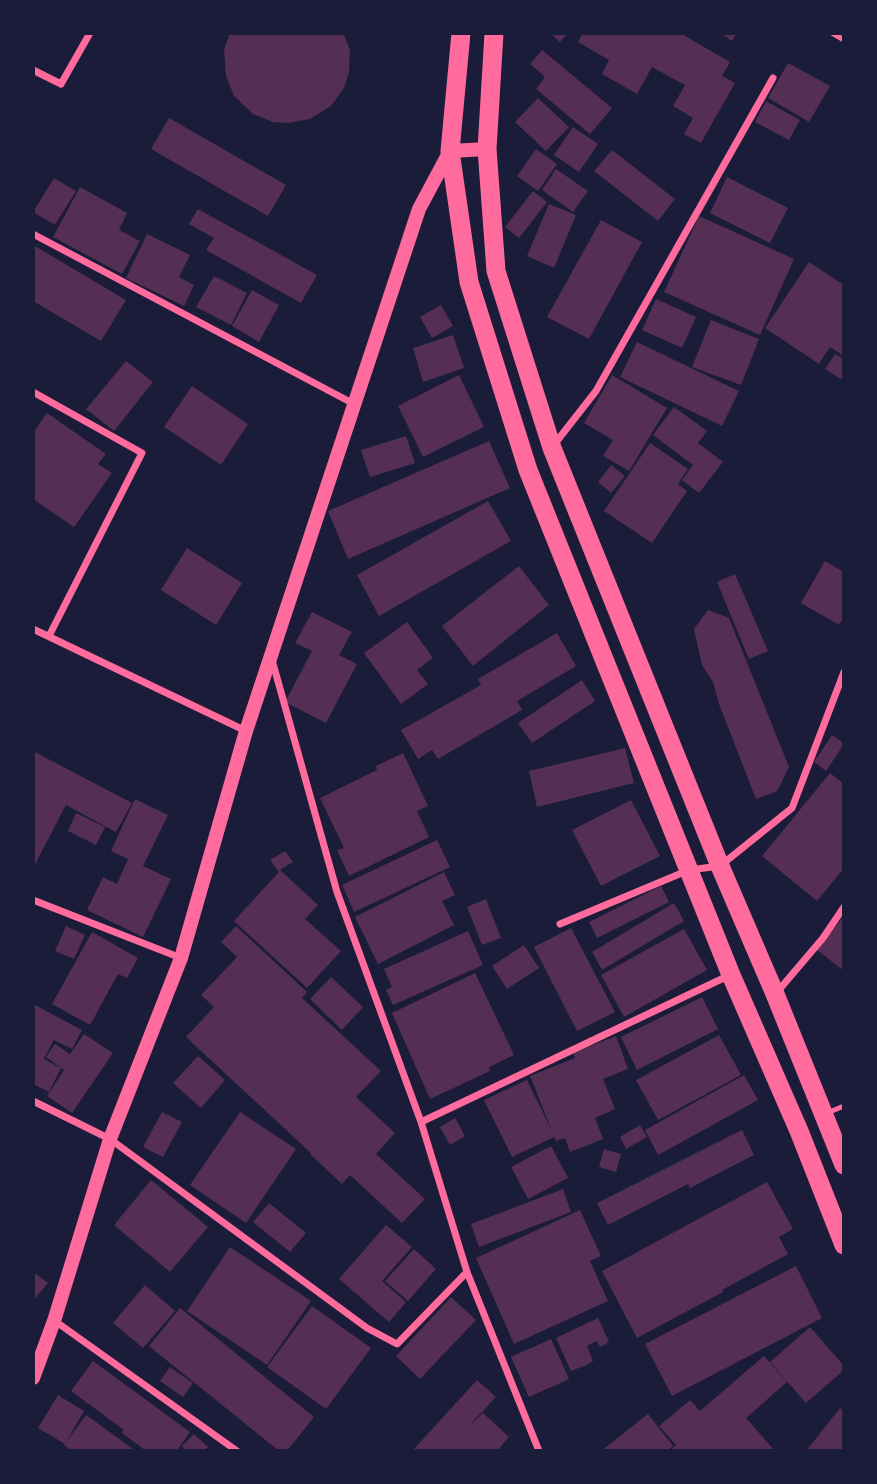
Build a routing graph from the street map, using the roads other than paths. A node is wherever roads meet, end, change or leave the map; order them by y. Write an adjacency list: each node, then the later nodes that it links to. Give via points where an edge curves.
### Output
1 (90, 33): 6 (street, via 61,84)
2 (461, 33): 9 (highway)
3 (494, 33): 8 (highway)
4 (832, 33): 5 (lane)
5 (844, 40)
6 (33, 70)
7 (773, 78): 13 (street, via 596,391)
8 (487, 149): 9 (main road); 13 (highway, via 496,271)
9 (450, 151): 12 (main road, via 419,209); 20 (highway, via 470,282 528,470)
10 (33, 234): 12 (street)
11 (33, 392): 15 (street, via 142,453)
12 (354, 404): 16 (main road)
13 (552, 448): 19 (highway)
14 (33, 629): 15 (street)
15 (49, 636): 18 (street)
16 (271, 656): 18 (main road); 30 (street, via 337,892)
17 (844, 672): 19 (street, via 792,808)
18 (246, 732): 24 (main road)
19 (720, 866): 20 (street); 26 (highway)
20 (689, 870): 23 (street); 25 (highway)
21 (33, 900): 24 (street)
22 (844, 907): 26 (street)
23 (561, 923)
24 (181, 958): 31 (main road)
25 (731, 975): 30 (street); 33 (highway)
26 (775, 994): 29 (highway)
27 (33, 1101): 31 (street)
28 (844, 1106): 29 (lane)
29 (824, 1114): 32 (highway)
30 (421, 1122): 34 (street)
31 (110, 1139): 34 (street, via 367,1328 397,1343); 35 (main road)
32 (844, 1165)
33 (844, 1245)
34 (467, 1272): 38 (street)
35 (54, 1321): 36 (main road); 37 (street)
36 (33, 1378)
37 (237, 1451)
38 (539, 1451)

